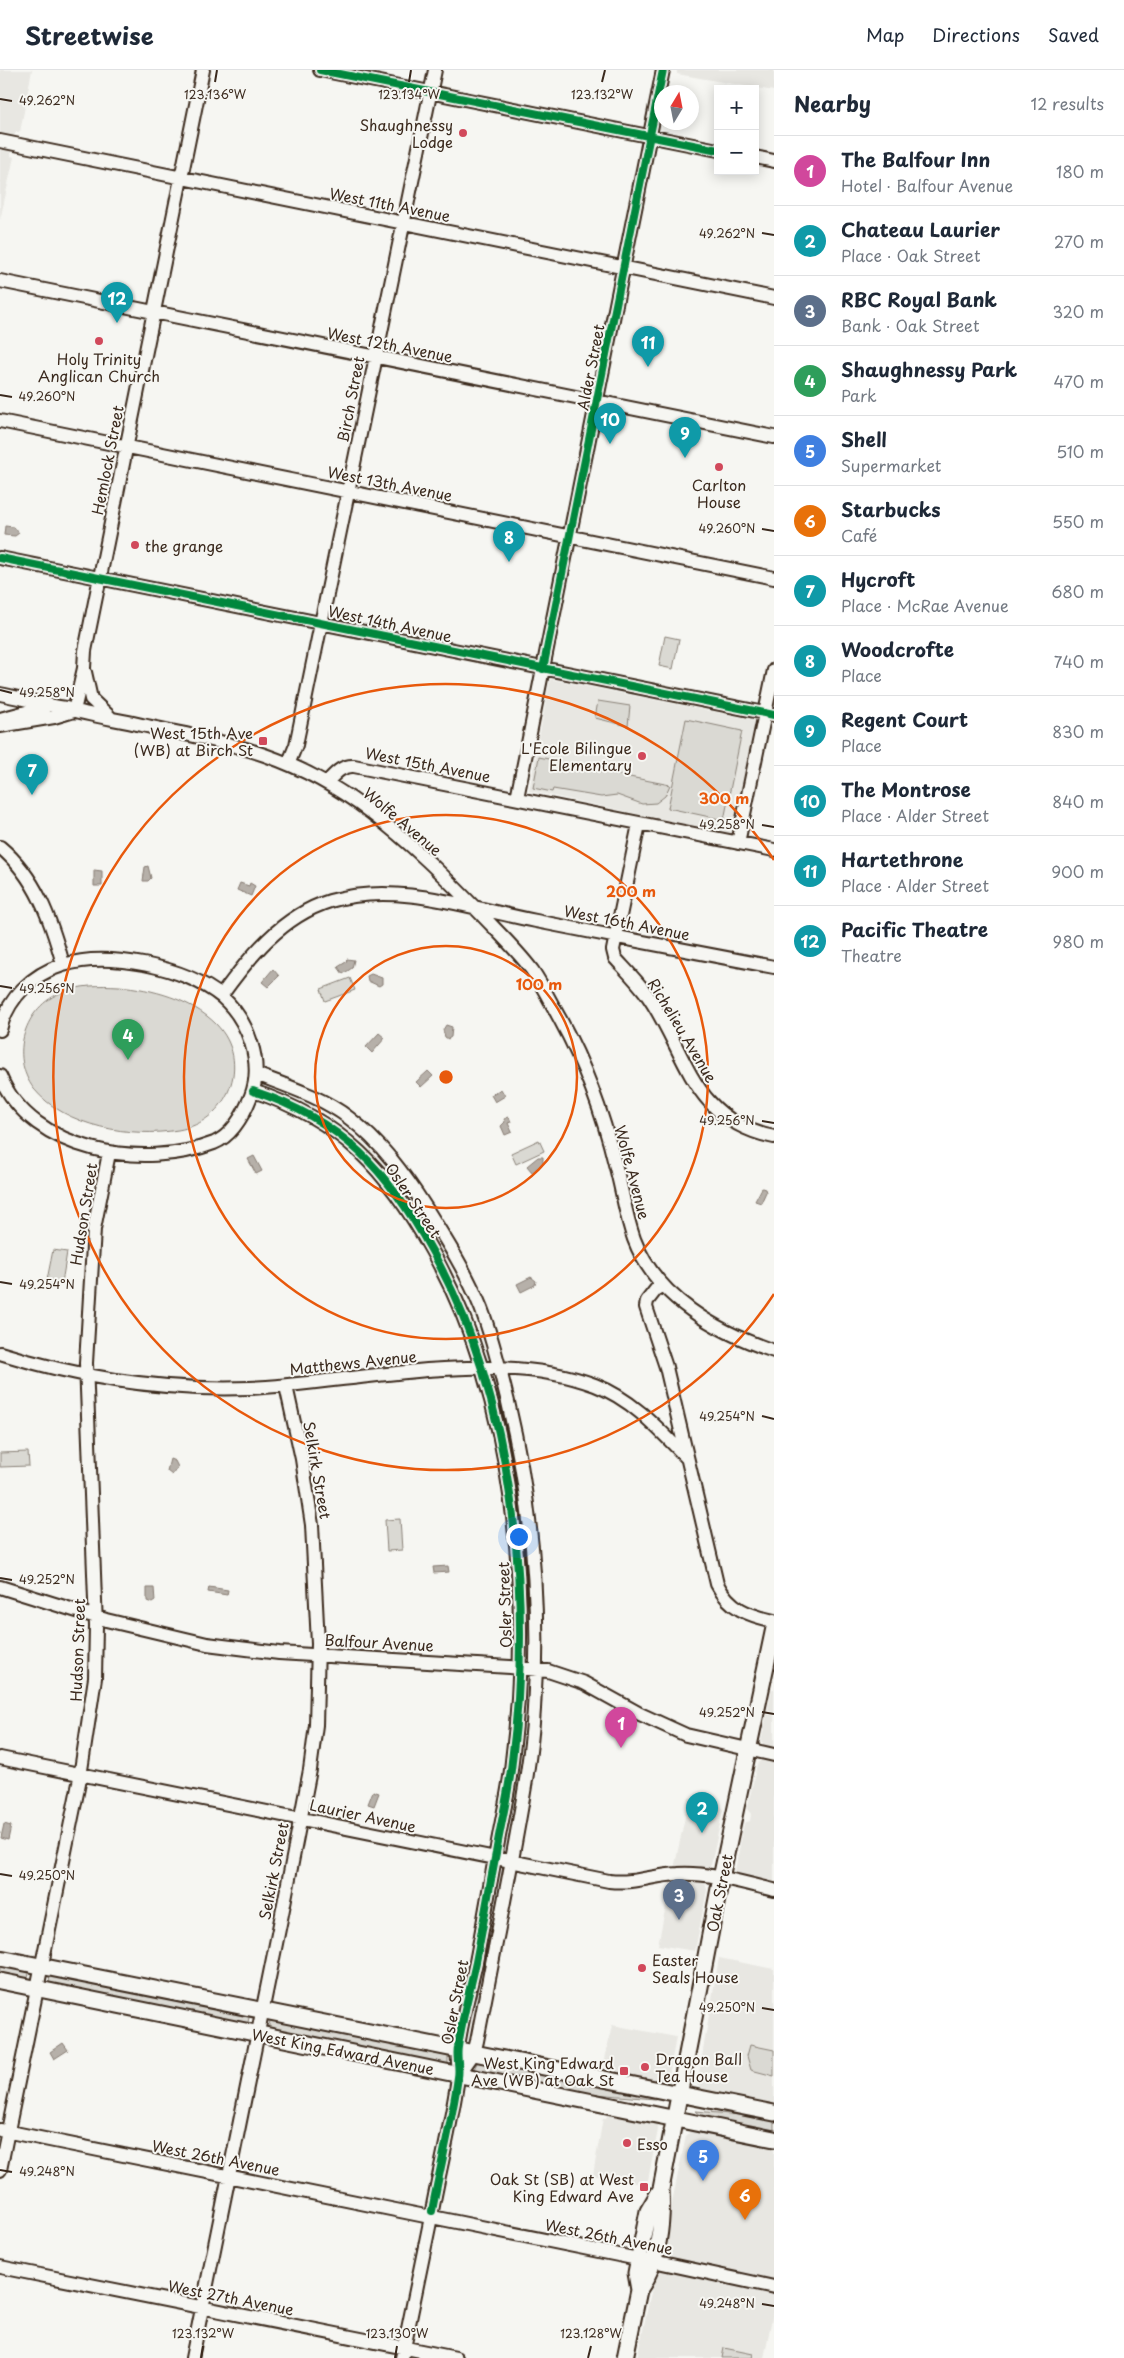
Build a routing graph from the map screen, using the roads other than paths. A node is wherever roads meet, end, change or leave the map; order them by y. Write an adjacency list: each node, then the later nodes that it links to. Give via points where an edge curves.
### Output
1 (203, 70): 11 (street, Hemlock Street)
2 (320, 70): 5 (street)
3 (435, 70): 5 (street, Birch Street)
4 (664, 70): 6 (street, Alder Street)
5 (430, 92): 6 (street); 12 (street, Birch Street)
6 (650, 136): 8 (street); 13 (street, Alder Street)
7 (0, 141): 11 (street, West 11th Avenue)
8 (714, 149)
9 (759, 158): 10 (street)
10 (774, 161)
11 (181, 178): 12 (street, West 11th Avenue); 16 (street, Hemlock Street)
12 (403, 223): 13 (street, West 11th Avenue); 17 (street, Birch Street)
13 (624, 267): 15 (street, West 11th Avenue); 18 (street, Alder Street)
14 (0, 281): 16 (street, West 12th Avenue)
15 (774, 298)
16 (154, 312): 17 (street, West 12th Avenue); 21 (street, Hemlock Street)
17 (375, 357): 18 (street, West 12th Avenue); 22 (street, Birch Street)
18 (597, 402): 20 (street, West 12th Avenue); 23 (street, Alder Street)
19 (0, 421): 21 (street, West 13th Avenue)
20 (774, 437)
21 (127, 447): 22 (street, West 13th Avenue); 25 (street, Hemlock Street)
22 (348, 491): 23 (street, West 13th Avenue); 27 (street, Birch Street)
23 (570, 536): 26 (street, West 13th Avenue); 30 (street, Alder Street)
24 (0, 558): 25 (street, West 14th Avenue)
25 (100, 578): 27 (street, West 14th Avenue); 28 (street, Hemlock Street)
26 (774, 578)
27 (322, 623): 30 (street, West 14th Avenue); 39 (street, Birch Street, via 296,745)
28 (85, 651): 29 (street, Hemlock Street); 34 (street, Hemlock Street, via 77,668)
29 (84, 668): 34 (street, Hemlock Street); 36 (street, via 91,699)
30 (543, 669): 35 (street, West 14th Avenue); 41 (street, Alder Street)
31 (774, 670): 35 (street)
32 (0, 694): 33 (street)
33 (47, 706): 34 (street); 37 (street)
34 (68, 711): 36 (street); 38 (street)
35 (770, 714): 43 (street)
36 (111, 718): 39 (street, via 215,740)
37 (0, 719)
38 (0, 726)
39 (289, 762): 40 (street)
40 (327, 782): 41 (street, West 15th Avenue, via 346,766 354,766); 46 (street, Wolfe Avenue, via 392,829)
41 (517, 798): 42 (street, West 15th Avenue)
42 (639, 824): 43 (street, West 15th Avenue); 47 (street, Richelieu Avenue)
43 (738, 843): 45 (street, West 15th Avenue)
44 (0, 847): 48 (street, via 18,863 34,887 45,908)
45 (774, 850)
46 (475, 908): 47 (street, West 16th Avenue); 50 (street, West 16th Avenue, via 437,899 390,894 360,895 331,901 309,909 282,927 259,948); 57 (street, Wolfe Avenue, via 522,958 562,1022 603,1122 633,1236 642,1256)
47 (616, 936): 49 (street, West 16th Avenue); 55 (street, Richelieu Avenue, via 614,958 645,992 696,1087 727,1116 743,1126)
48 (63, 964): 50 (street, via 134,962 176,973); 51 (street, via 41,974 22,989 8,1007)
49 (774, 968)
50 (221, 996): 52 (street, via 248,1033 255,1053)
51 (0, 1030)
52 (256, 1074): 54 (street); 61 (street, Osler Street, via 308,1094 348,1117 382,1148 408,1180 467,1277)
53 (0, 1076): 56 (street, via 8,1094 27,1115 56,1134)
54 (253, 1090): 56 (street, via 232,1130 216,1142 184,1152 153,1155); 60 (street, Osler Street, via 302,1110 338,1132 369,1159 419,1227 451,1284)
55 (774, 1137)
56 (109, 1153): 62 (street, Hudson Street, via 94,1229)
57 (661, 1283): 58 (street, Wolfe Avenue, via 676,1299 711,1323); 64 (street, via 646,1307 666,1367)
58 (774, 1351)
59 (0, 1353): 62 (street, Matthews Avenue)
60 (482, 1368): 61 (street, Matthews Avenue); 63 (street, Matthews Avenue, via 386,1374); 70 (street, Osler Street, via 505,1462 516,1539)
61 (501, 1369): 64 (street, Matthews Avenue, via 562,1375 596,1385 633,1406); 71 (street, Osler Street, via 521,1457 532,1540)
62 (86, 1374): 63 (street, Matthews Avenue, via 195,1388); 66 (street, Hudson Street)
63 (286, 1386): 69 (street, Selkirk Street, via 312,1525)
64 (686, 1457): 67 (street, via 717,1584 723,1596 744,1613)
65 (0, 1587): 66 (street, Balfour Avenue)
66 (96, 1617): 69 (street, Balfour Avenue, via 207,1644); 75 (street, Hudson Street, via 95,1678)
67 (774, 1621)
68 (774, 1628): 72 (main road, Oak Street)
69 (318, 1655): 70 (street, Balfour Avenue); 76 (street, Selkirk Street, via 316,1725)
70 (519, 1668): 71 (street, Balfour Avenue); 77 (street, Osler Street, via 512,1763)
71 (536, 1670): 72 (street, Balfour Avenue, via 584,1683 686,1735); 78 (street, Osler Street, via 528,1765)
72 (748, 1750): 73 (street, Balfour Avenue); 79 (main road, Oak Street)
73 (774, 1755)
74 (0, 1758): 75 (street, Laurier Avenue)
75 (80, 1774): 76 (street, Laurier Avenue); 82 (street, Hudson Street)
76 (300, 1819): 77 (street, Laurier Avenue); 85 (street, Selkirk Street)
77 (494, 1859): 78 (street, Laurier Avenue); 87 (street, Osler Street)
78 (511, 1862): 79 (street, Laurier Avenue, via 620,1882 677,1874); 88 (street, Osler Street)
79 (721, 1878): 80 (street, Laurier Avenue); 90 (main road, Oak Street)
80 (774, 1890)
81 (0, 1958): 82 (main road, West King Edward Avenue)
82 (41, 1966): 84 (street, Hudson Street); 85 (main road, West King Edward Avenue)
83 (0, 1981): 84 (main road, West King Edward Avenue)
84 (37, 1988): 86 (main road, West King Edward Avenue); 93 (street, Hudson Street)
85 (262, 2011): 86 (street, Selkirk Street); 87 (main road, West King Edward Avenue)
86 (257, 2033): 89 (main road, West King Edward Avenue); 96 (street, Selkirk Street)
87 (457, 2050): 88 (main road, West King Edward Avenue); 89 (street, Osler Street)
88 (474, 2053): 89 (street, Osler Street); 90 (main road, West King Edward Avenue)
89 (459, 2074): 92 (main road, West King Edward Avenue); 97 (street, Osler Street)
90 (681, 2094): 91 (main road, West King Edward Avenue); 92 (main road, Oak Street)
91 (774, 2113)
92 (676, 2119): 94 (main road, West King Edward Avenue); 98 (main road, Oak Street, via 661,2189 663,2214)
93 (4, 2131): 95 (street, Hudson Street); 96 (street, West 26th Avenue)
94 (774, 2139)
95 (0, 2170)
96 (228, 2176): 97 (street, West 26th Avenue); 101 (street, Selkirk Street)
97 (431, 2217): 98 (street, West 26th Avenue); 102 (street, Osler Street)
98 (646, 2260): 100 (street, West 26th Avenue); 105 (main road, Oak Street, via 649,2275 638,2290)
99 (0, 2267): 101 (street, West 27th Avenue)
100 (774, 2287)
101 (202, 2307): 102 (street, West 27th Avenue); 103 (street, Selkirk Street)
102 (404, 2353): 104 (street, West 27th Avenue)
103 (192, 2358)
104 (456, 2358)
105 (624, 2358)

